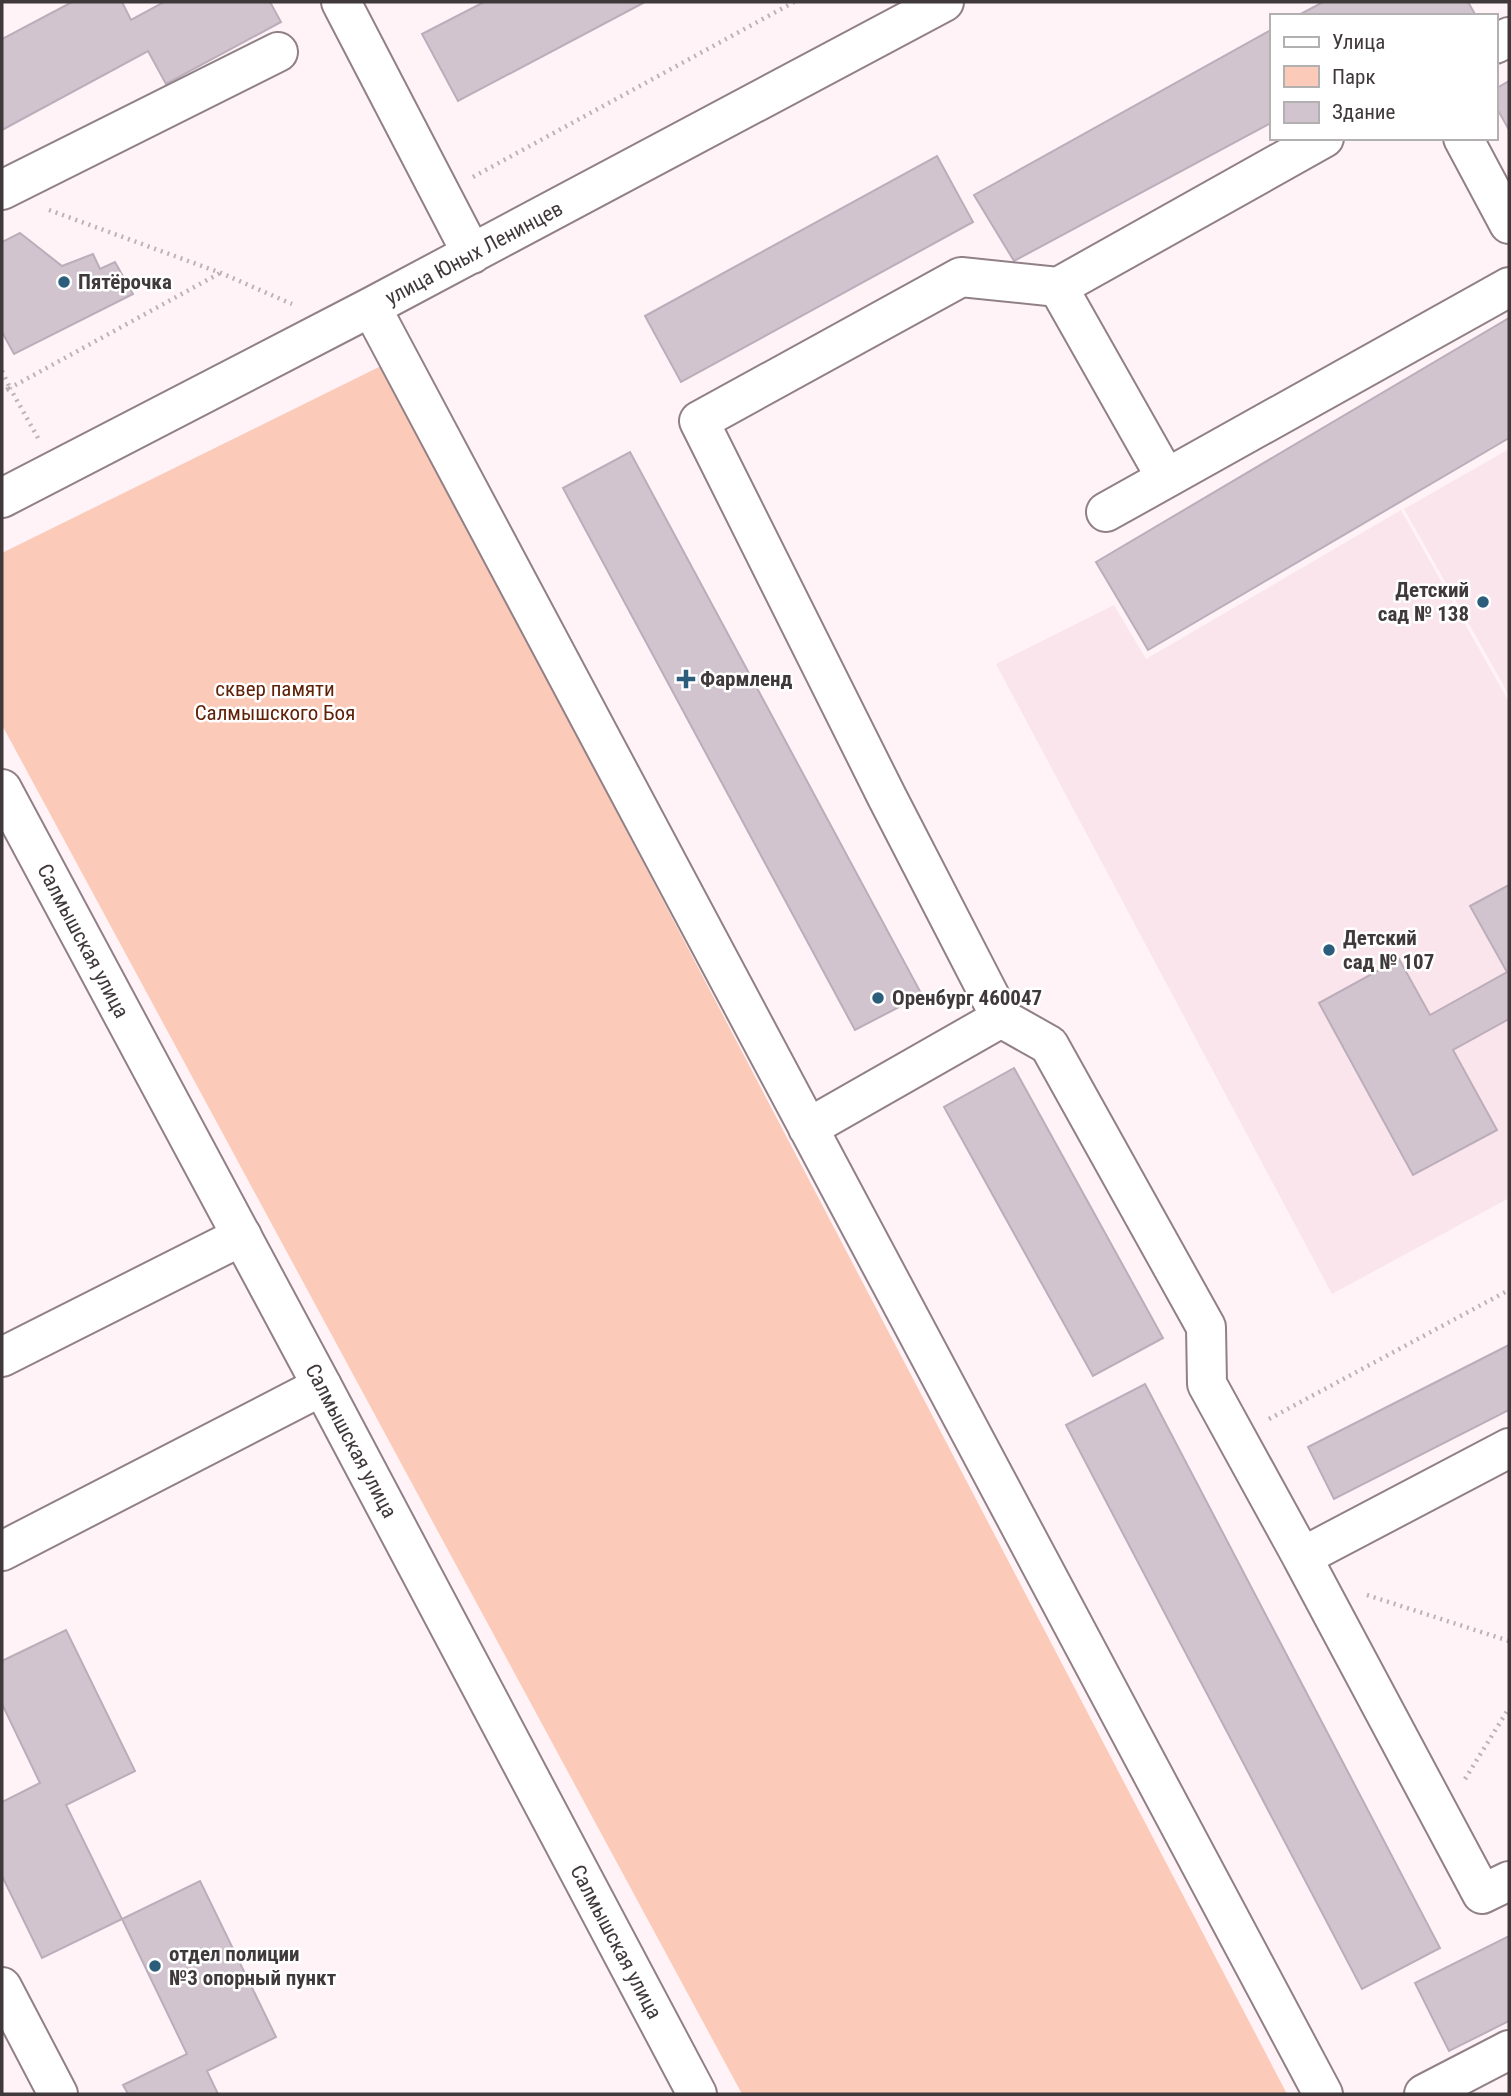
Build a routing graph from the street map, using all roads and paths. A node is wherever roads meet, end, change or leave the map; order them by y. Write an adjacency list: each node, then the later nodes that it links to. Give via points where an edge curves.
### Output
1 (794, 2): 8 (path)
2 (944, 2): 11 (street, улица Юных Ленинцев)
3 (354, 6): 8 (street)
4 (278, 52): 7 (street)
5 (1320, 140): 13 (street)
6 (1464, 140): 10 (street)
7 (2, 190)
8 (442, 194): 11 (street)
9 (40, 207): 12 (path)
10 (1509, 224)
11 (472, 254): 15 (street, улица Юных Ленинцев)
12 (220, 273): 15 (path); 17 (path)
13 (1058, 287): 20 (street); 24 (street, via 961,277 699,421)
14 (1509, 287): 20 (street)
15 (355, 316): 19 (street, улица Юных Ленинцев); 25 (street)
16 (2, 372): 17 (path)
17 (10, 388): 18 (path); 19 (path)
18 (2, 392)
19 (55, 470): 21 (street, улица Юных Ленинцев)
20 (1166, 478): 22 (street)
21 (2, 498)
22 (1106, 512)
23 (2, 789): 26 (street, Салмышская улица)
24 (1001, 1018): 25 (street); 30 (street, via 1049,1045 1206,1327 1207,1384)
25 (808, 1128): 42 (street)
26 (242, 1236): 28 (street); 29 (street, Салмышская улица)
27 (1509, 1290): 30 (path)
28 (2, 1357)
29 (322, 1386): 32 (street); 41 (street, Салмышская улица)
30 (1236, 1437): 33 (street)
31 (1509, 1448): 33 (street)
32 (2, 1551)
33 (1307, 1567): 34 (path); 36 (street)
34 (1509, 1640)
35 (1509, 1709): 36 (path)
36 (1441, 1817): 37 (street, via 1482,1894)
37 (1509, 1881)
38 (2, 1987): 40 (street)
39 (1509, 2050): 43 (street)
40 (58, 2094)
41 (696, 2094)
42 (1323, 2094)
43 (1424, 2094)

